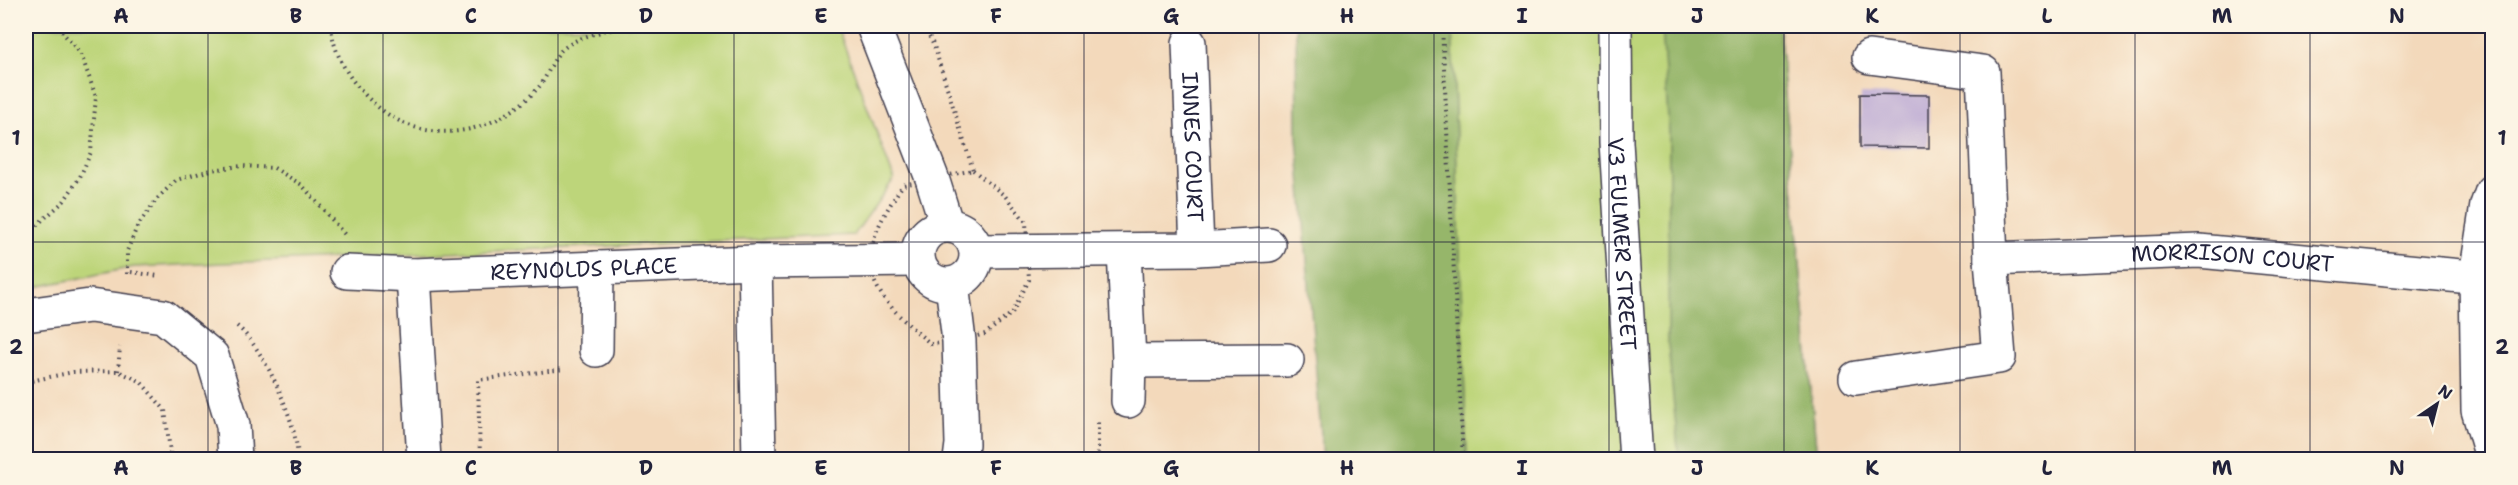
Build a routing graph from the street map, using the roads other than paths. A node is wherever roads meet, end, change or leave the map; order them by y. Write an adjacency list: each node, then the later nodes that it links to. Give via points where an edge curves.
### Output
1 (873, 26): 6 (street)
2 (1616, 26): 30 (street, V3 FULMER STREET, via 1616,142)
3 (1189, 43): 8 (street, INNES COURT)
4 (1869, 57): 11 (street, via 1983,72)
5 (2493, 191): 17 (street, via 2487,206)
6 (947, 226): 10 (street, via 969,236); 12 (street, via 928,232 918,250)
7 (1269, 245): 8 (street, INNES COURT)
8 (1197, 249): 9 (street, INNES COURT)
9 (1124, 250): 10 (street, INNES COURT); 22 (street)
10 (976, 251): 18 (street, via 970,273)
11 (1991, 258): 17 (street, MORRISON COURT, via 2199,251); 23 (street, via 1999,357)
12 (918, 260): 13 (street, REYNOLDS PLACE); 18 (street, via 929,278)
13 (755, 262): 14 (street, REYNOLDS PLACE); 28 (street)
14 (597, 268): 16 (street, REYNOLDS PLACE); 20 (street)
15 (353, 272): 16 (street, REYNOLDS PLACE)
16 (413, 275): 27 (street)
17 (2484, 278): 25 (street, via 2478,410)
18 (952, 284): 29 (street, via 959,341)
19 (26, 315): 26 (street, via 90,306 163,316 212,356 233,425)
20 (596, 350)
21 (1287, 360): 22 (street)
22 (1129, 361): 24 (street)
23 (1856, 378)
24 (1128, 400)
25 (2493, 457)
26 (235, 459)
27 (424, 459)
28 (759, 459)
29 (960, 459)
30 (1636, 459)

